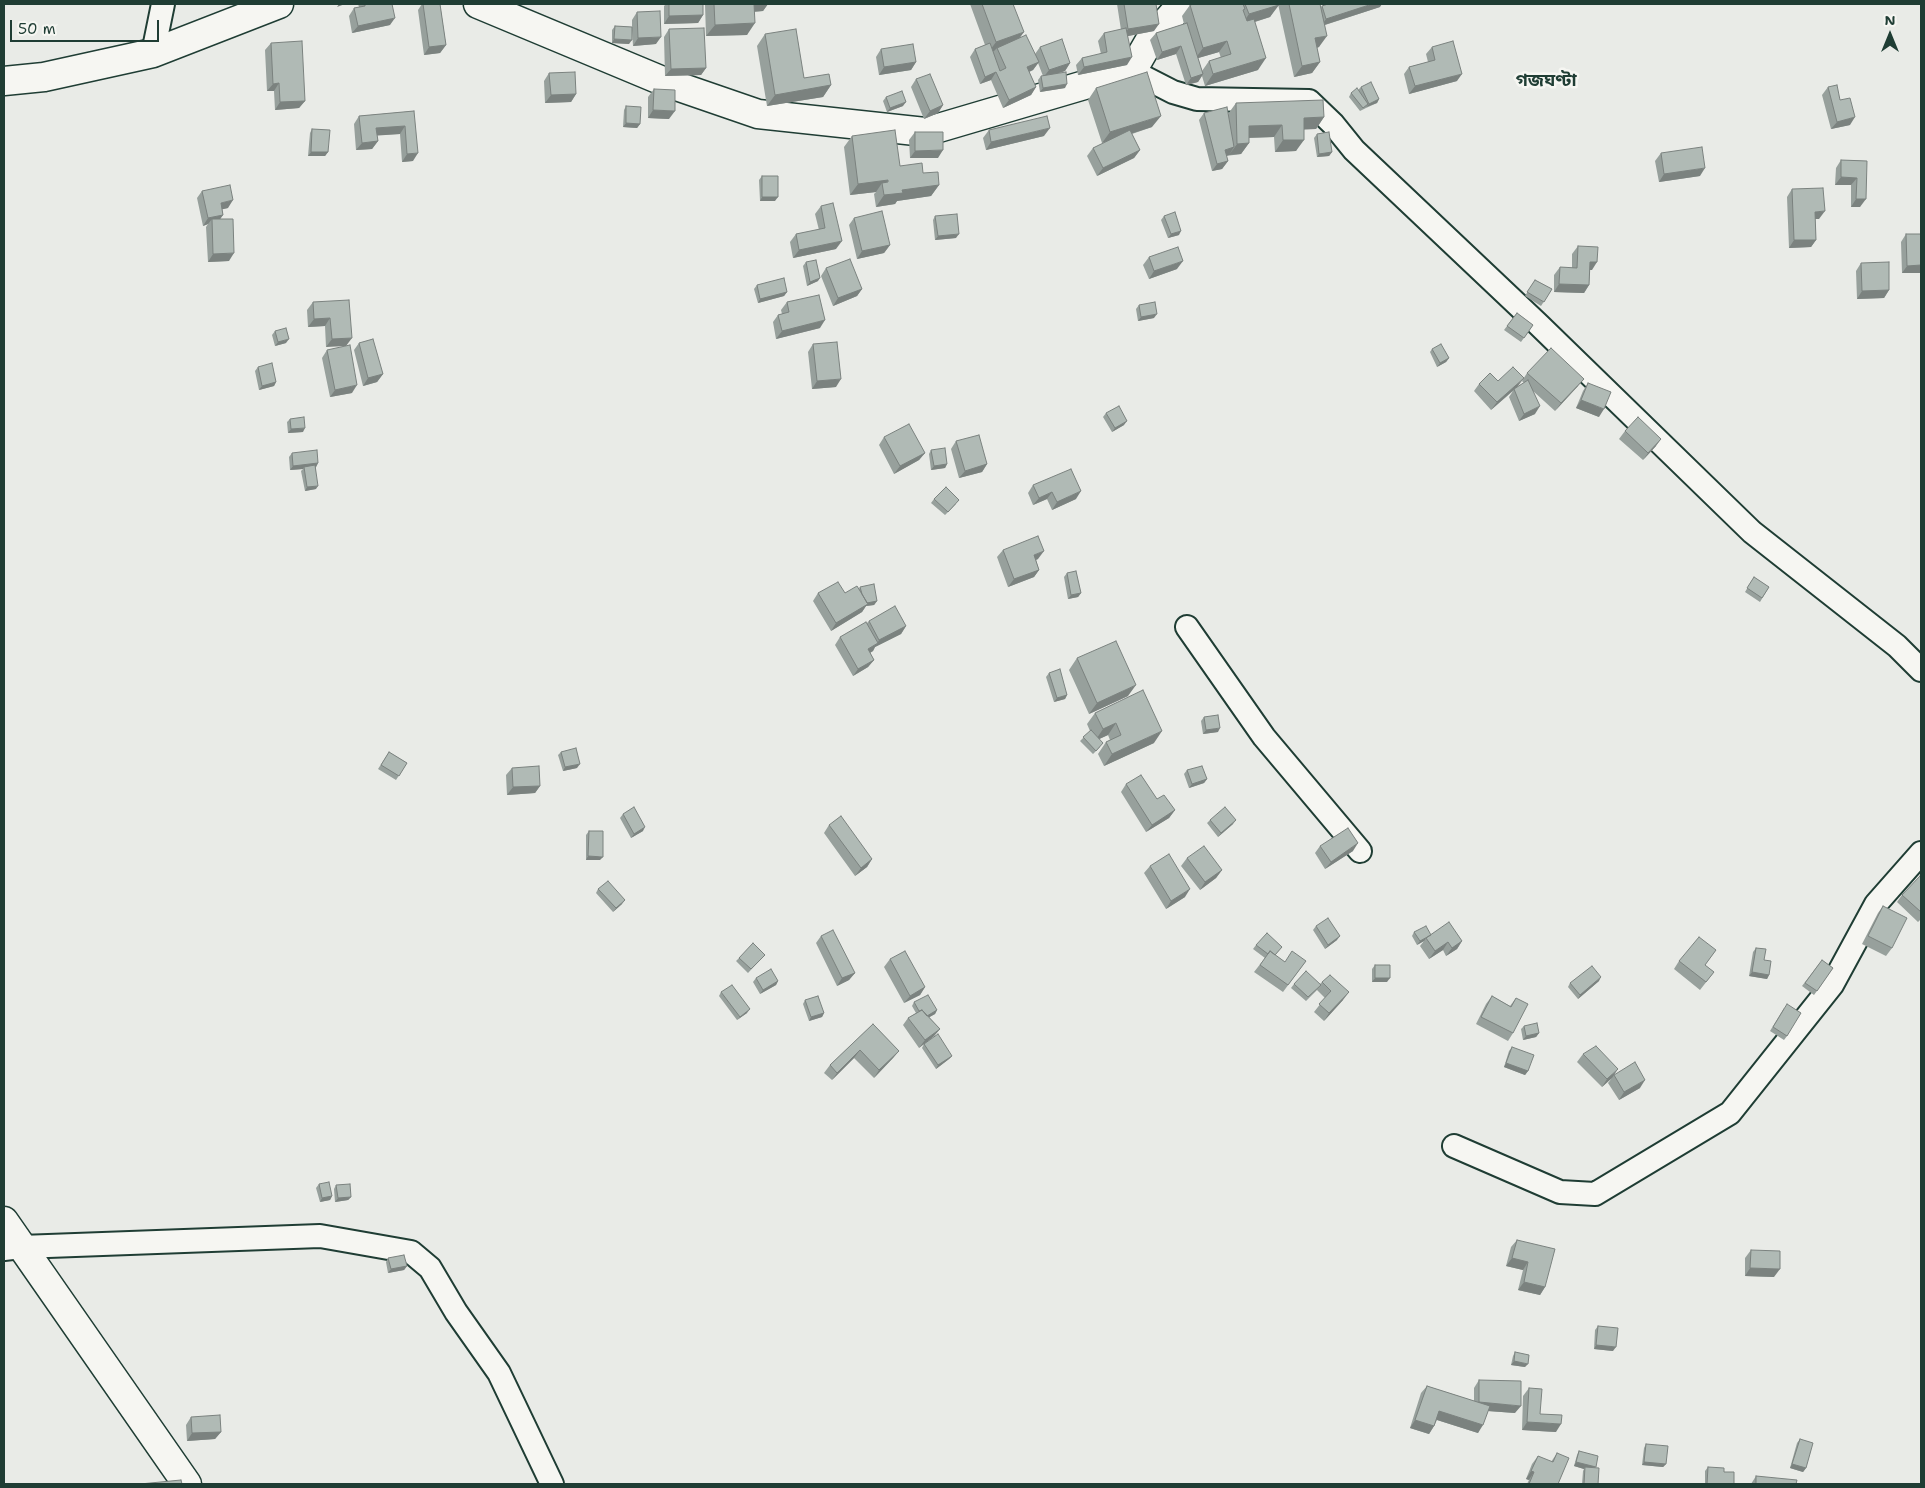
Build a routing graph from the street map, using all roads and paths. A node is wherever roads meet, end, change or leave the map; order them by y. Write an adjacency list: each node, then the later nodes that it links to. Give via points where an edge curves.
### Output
1 (163, 4): 5 (street)
2 (279, 4): 5 (street)
3 (478, 4): 6 (street, via 665,82 758,114 916,131 926,132)
4 (1182, 4): 6 (street, via 1150,40)
5 (153, 53): 7 (street, via 44,77)
6 (1132, 71): 9 (street, via 1173,92 1197,99 1309,101 1354,150 1752,532 1897,646)
7 (4, 81)
8 (1187, 627): 10 (street, via 1264,737)
9 (1921, 670)
10 (1360, 852)
11 (1921, 853): 12 (street, via 1876,904 1832,985 1730,1113 1596,1194 1560,1192)
12 (1454, 1146)
13 (4, 1221): 14 (street)
14 (12, 1248): 15 (street); 16 (street, via 320,1236 411,1252 430,1268 456,1312 500,1373)
15 (187, 1484)
16 (552, 1484)

